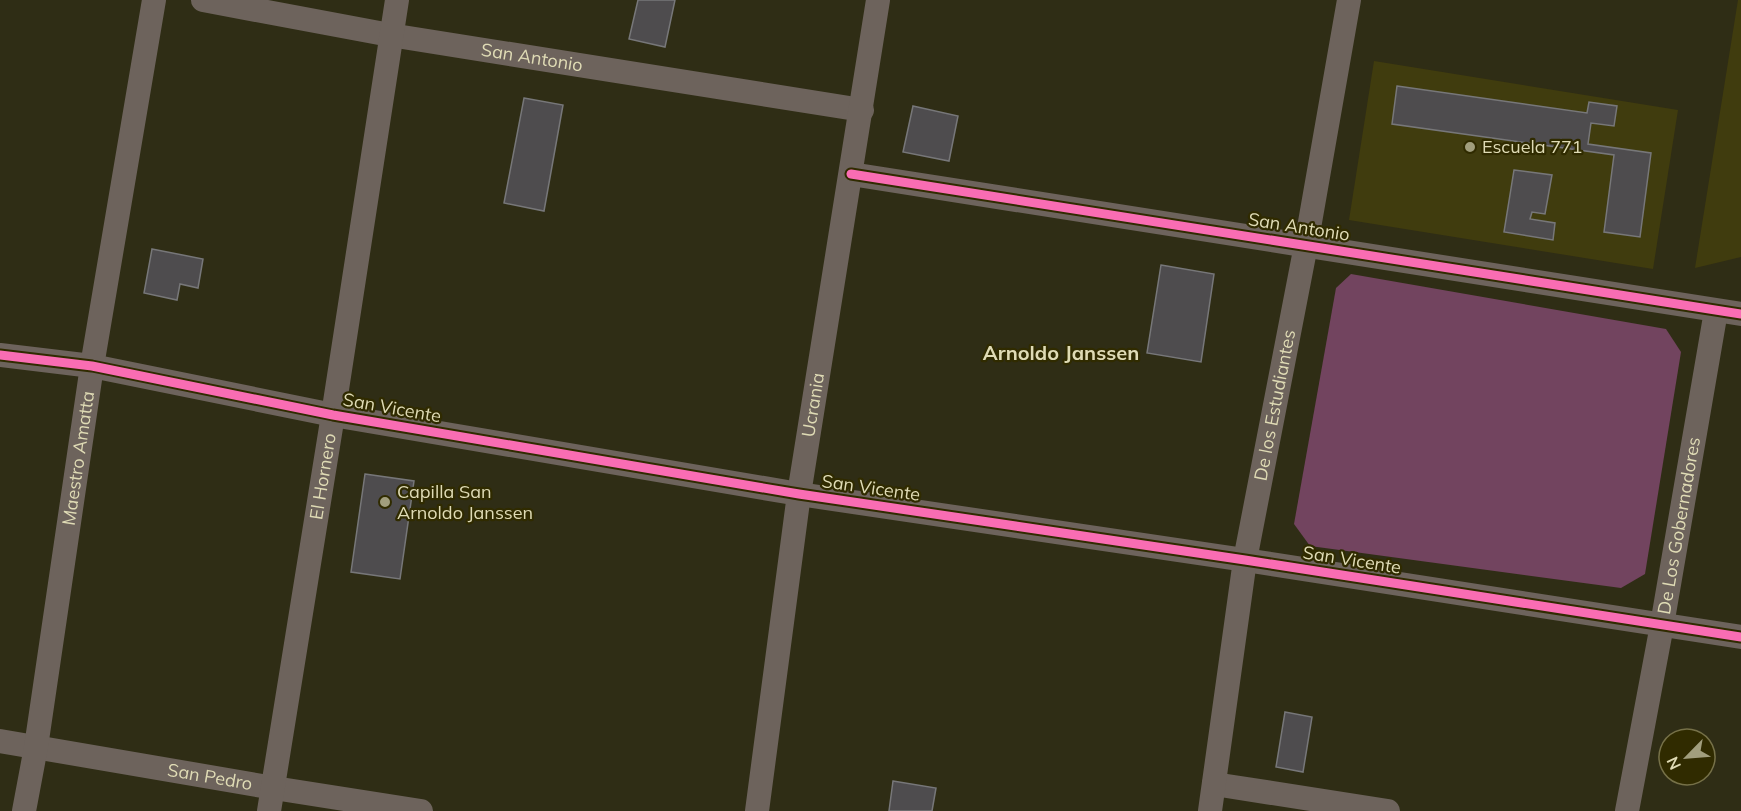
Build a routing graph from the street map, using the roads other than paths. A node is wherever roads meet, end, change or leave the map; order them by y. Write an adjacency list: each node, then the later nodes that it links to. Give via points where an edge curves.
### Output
1 (154, 0): 13 (street, Maestro Amatta)
2 (203, 0): 6 (street, San Antonio)
3 (397, 0): 6 (street, El Hornero)
4 (878, 0): 7 (street, Ucrania)
5 (1349, 0): 9 (street, De los Estudiantes)
6 (390, 35): 7 (street, San Antonio); 14 (street, El Hornero)
7 (862, 110): 8 (street, Ucrania)
8 (851, 174): 9 (street, San Antonio); 15 (street, Ucrania)
9 (1306, 245): 10 (street, San Antonio); 16 (street, De los Estudiantes)
10 (1716, 310): 11 (street, San Antonio); 17 (street, De Los Gobernadores)
11 (1741, 314)
12 (0, 355): 13 (street, San Vicente)
13 (92, 366): 14 (street, San Vicente); 20 (street, Maestro Amatta)
14 (333, 415): 15 (street, San Vicente); 22 (street, El Hornero)
15 (799, 494): 16 (street, San Vicente); 25 (street, Ucrania)
16 (1245, 560): 17 (street, San Vicente); 21 (street, De los Estudiantes)
17 (1662, 625): 18 (street, San Vicente); 28 (street, De Los Gobernadores)
18 (1741, 637)
19 (0, 741): 20 (street, San Pedro)
20 (36, 747): 22 (street, San Pedro); 23 (street, Maestro Amatta)
21 (1214, 784): 26 (street, De los Estudiantes); 27 (street)
22 (272, 800): 24 (street, San Pedro)
23 (24, 811)
24 (421, 811)
25 (757, 811)
26 (1210, 811)
27 (1388, 811)
28 (1627, 811)

